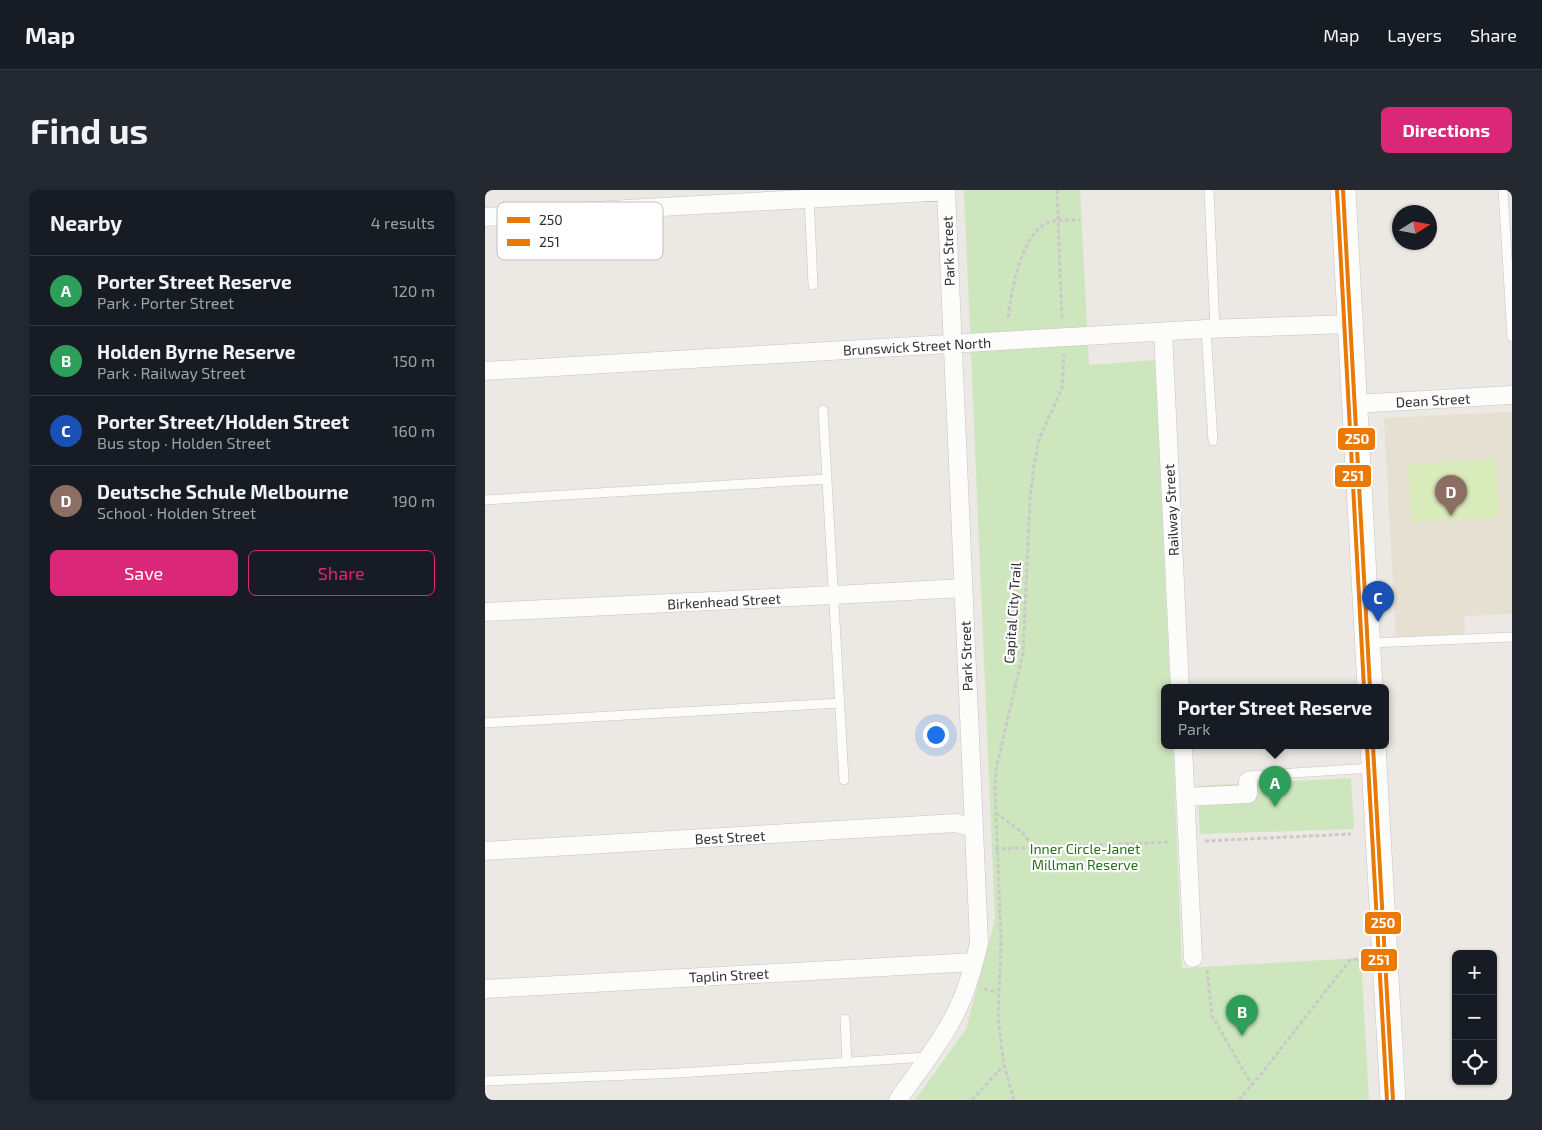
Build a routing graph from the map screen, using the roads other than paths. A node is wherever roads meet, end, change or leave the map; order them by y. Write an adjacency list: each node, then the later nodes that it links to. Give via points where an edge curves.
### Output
1 (1209, 190): 9 (lane)
2 (1343, 190): 8 (main road)
3 (1503, 190): 11 (lane)
4 (946, 191): 5 (street); 12 (street, Park Street)
5 (809, 195): 6 (street); 7 (lane)
6 (663, 205)
7 (813, 285)
8 (1350, 324): 9 (street, Brunswick Street North); 15 (main road)
9 (1211, 329): 10 (street, Brunswick Street North); 17 (lane)
10 (1163, 332): 12 (street, Brunswick Street North); 25 (street, Railway Street)
11 (1512, 337)
12 (952, 344): 13 (street, Brunswick Street North); 20 (street, Park Street)
13 (485, 372)
14 (1512, 395): 15 (street, Dean Street)
15 (1354, 404): 24 (main road)
16 (823, 410): 18 (lane)
17 (1213, 441)
18 (827, 479): 19 (lane); 21 (lane)
19 (485, 500)
20 (963, 588): 21 (street, Birkenhead Street); 34 (street, Park Street)
21 (834, 596): 22 (street, Birkenhead Street); 27 (lane)
22 (485, 612)
23 (1512, 637): 24 (lane)
24 (1367, 643): 26 (main road)
25 (1180, 684)
26 (1370, 684)
27 (840, 703): 28 (lane); 31 (lane)
28 (485, 723)
29 (1183, 749): 33 (street)
30 (1374, 757): 32 (lane, via 1248,776); 44 (main road)
31 (844, 780)
32 (1248, 781): 33 (street, via 1248,794)
33 (1185, 796): 36 (street)
34 (974, 828): 35 (street, Best Street, via 956,823); 37 (street, Park Street, via 979,933)
35 (485, 852)
36 (1200, 961)
37 (974, 962): 38 (street, Taplin Street); 40 (street, Park Street, via 957,1012)
38 (485, 989)
39 (845, 1019): 41 (lane)
40 (927, 1057): 41 (lane); 43 (street, Park Street)
41 (847, 1062): 42 (lane)
42 (485, 1081)
43 (898, 1100)
44 (1393, 1100)

